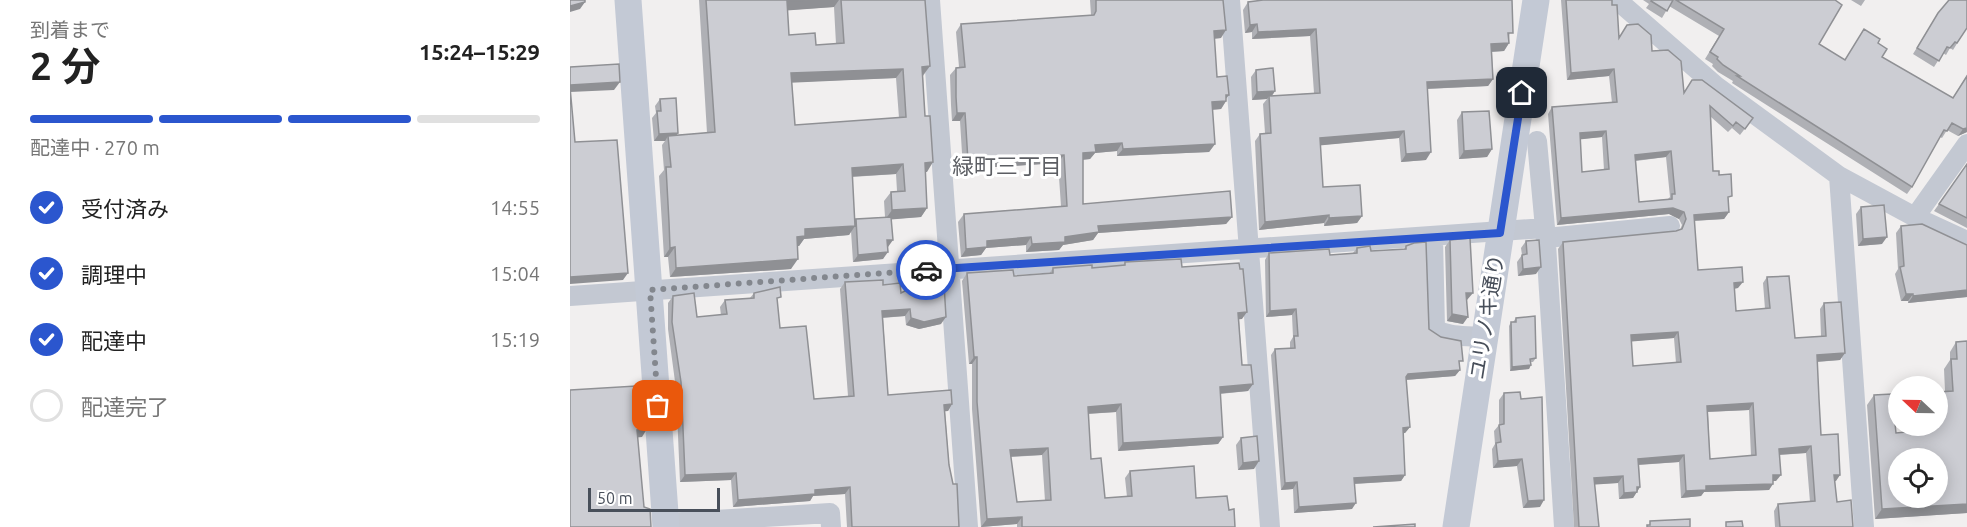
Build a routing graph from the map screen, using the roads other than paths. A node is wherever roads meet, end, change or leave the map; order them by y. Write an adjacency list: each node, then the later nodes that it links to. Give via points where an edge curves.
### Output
1 (628, 0): 17 (street)
2 (930, 0): 16 (street)
3 (1230, 0): 15 (street)
4 (1536, 0): 11 (street, ユリノキ通り)
5 (1624, 2): 8 (street, via 1716,86)
6 (1537, 141): 12 (street)
7 (1967, 144): 9 (street)
8 (1839, 176): 9 (street); 26 (street)
9 (1915, 217): 14 (street)
10 (1670, 226): 12 (street)
11 (1500, 233): 12 (street, via 1517,229); 13 (street); 19 (street, ユリノキ通り)
12 (1545, 233): 25 (street)
13 (1432, 238): 15 (street); 19 (street, via 1436,329 1447,336)
14 (1967, 241)
15 (1250, 249): 16 (street); 23 (street)
16 (949, 269): 17 (street); 22 (street)
17 (650, 290): 18 (street); 20 (street)
18 (570, 296)
19 (1484, 338): 24 (street, ユリノキ通り)
20 (666, 525): 21 (street, via 830,513)
21 (831, 527)
22 (968, 527)
23 (1270, 527)
24 (1456, 527)
25 (1564, 527)
26 (1864, 527)

